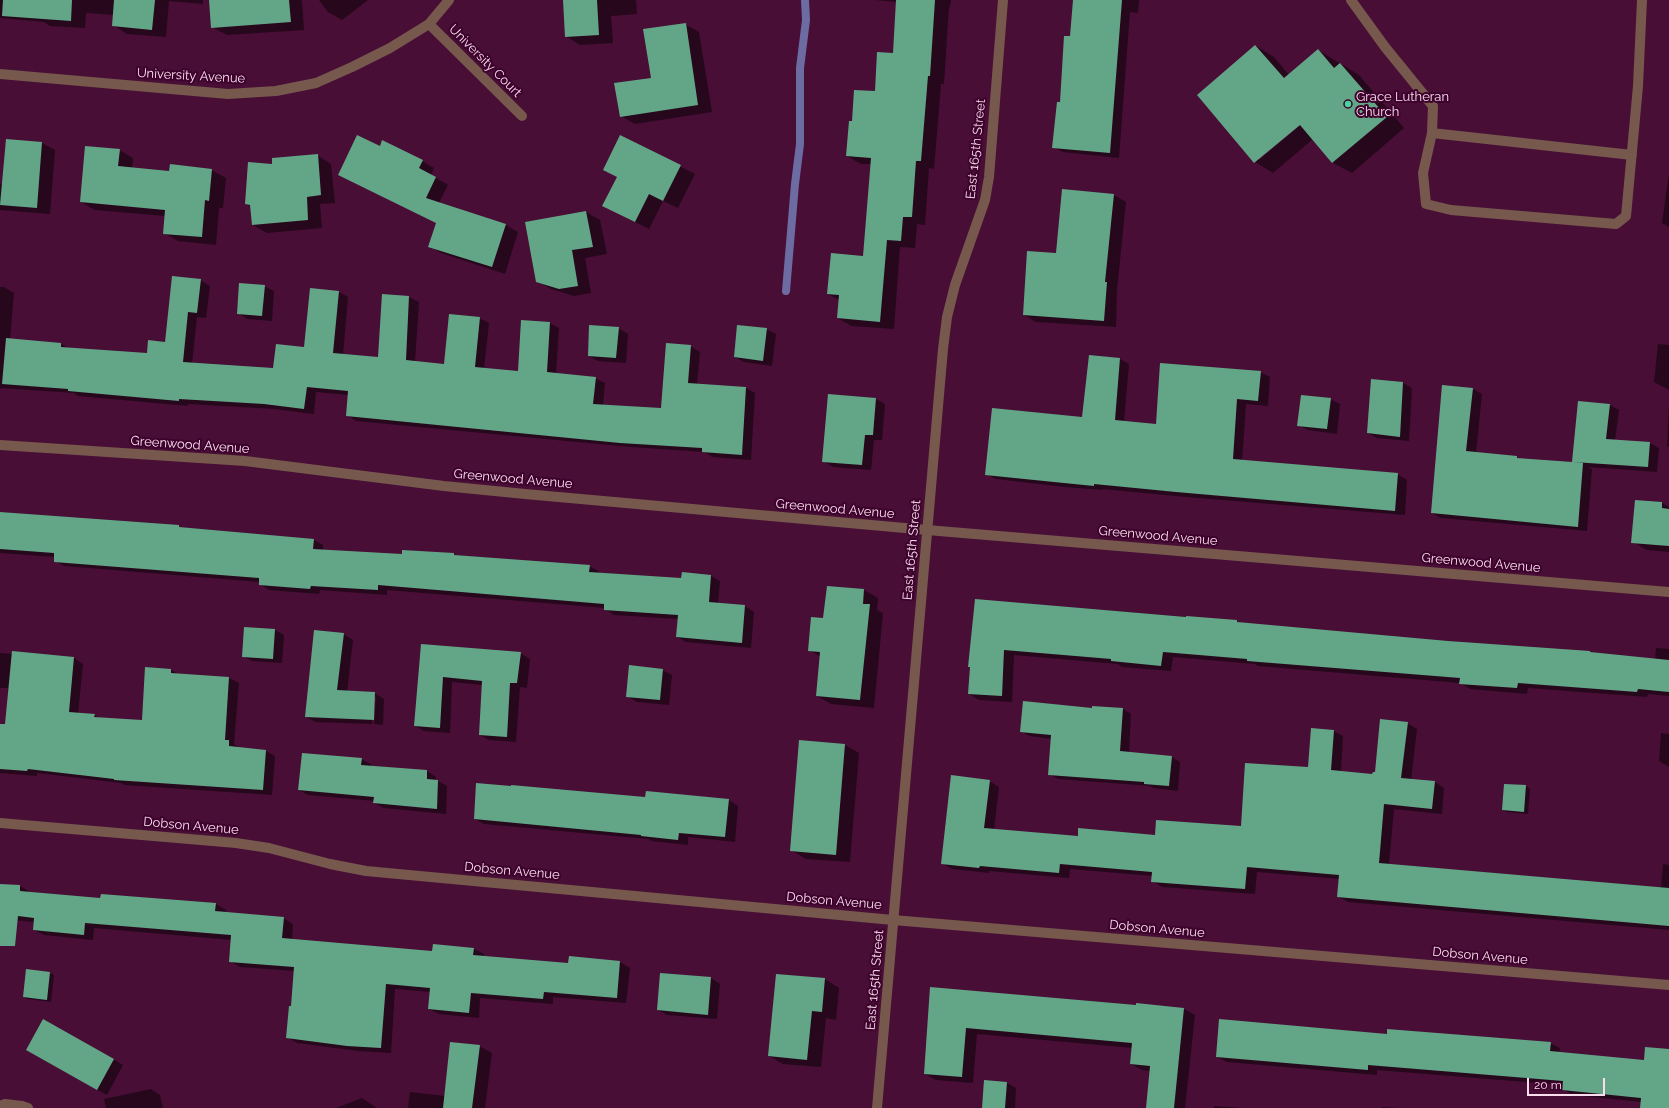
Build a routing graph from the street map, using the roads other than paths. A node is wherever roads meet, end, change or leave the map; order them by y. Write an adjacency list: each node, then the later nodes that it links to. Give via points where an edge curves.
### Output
1 (450, 0): 5 (street, University Avenue)
2 (1003, 0): 11 (street, East 165th Street, via 989,177 985,200 955,285 947,317)
3 (1351, 0): 8 (street, via 1433,106)
4 (1642, 0): 9 (street)
5 (429, 24): 6 (street, University Avenue, via 352,68 316,82 276,91 228,94); 7 (street, University Court)
6 (0, 74)
7 (522, 116)
8 (1432, 133): 9 (street); 9 (street, via 1423,173 1426,204 1451,210 1616,224 1626,216)
9 (1632, 155)
10 (0, 444): 11 (street, Greenwood Avenue, via 245,461 474,489)
11 (927, 530): 12 (street, Greenwood Avenue); 14 (street, East 165th Street)
12 (1669, 592)
13 (0, 823): 14 (street, Dobson Avenue, via 236,843 269,848 366,871)
14 (893, 920): 15 (street, Dobson Avenue); 18 (street, East 165th Street)
15 (1669, 985)
16 (0, 1106): 17 (street, via 5,1104)
17 (28, 1108)
18 (877, 1108)

